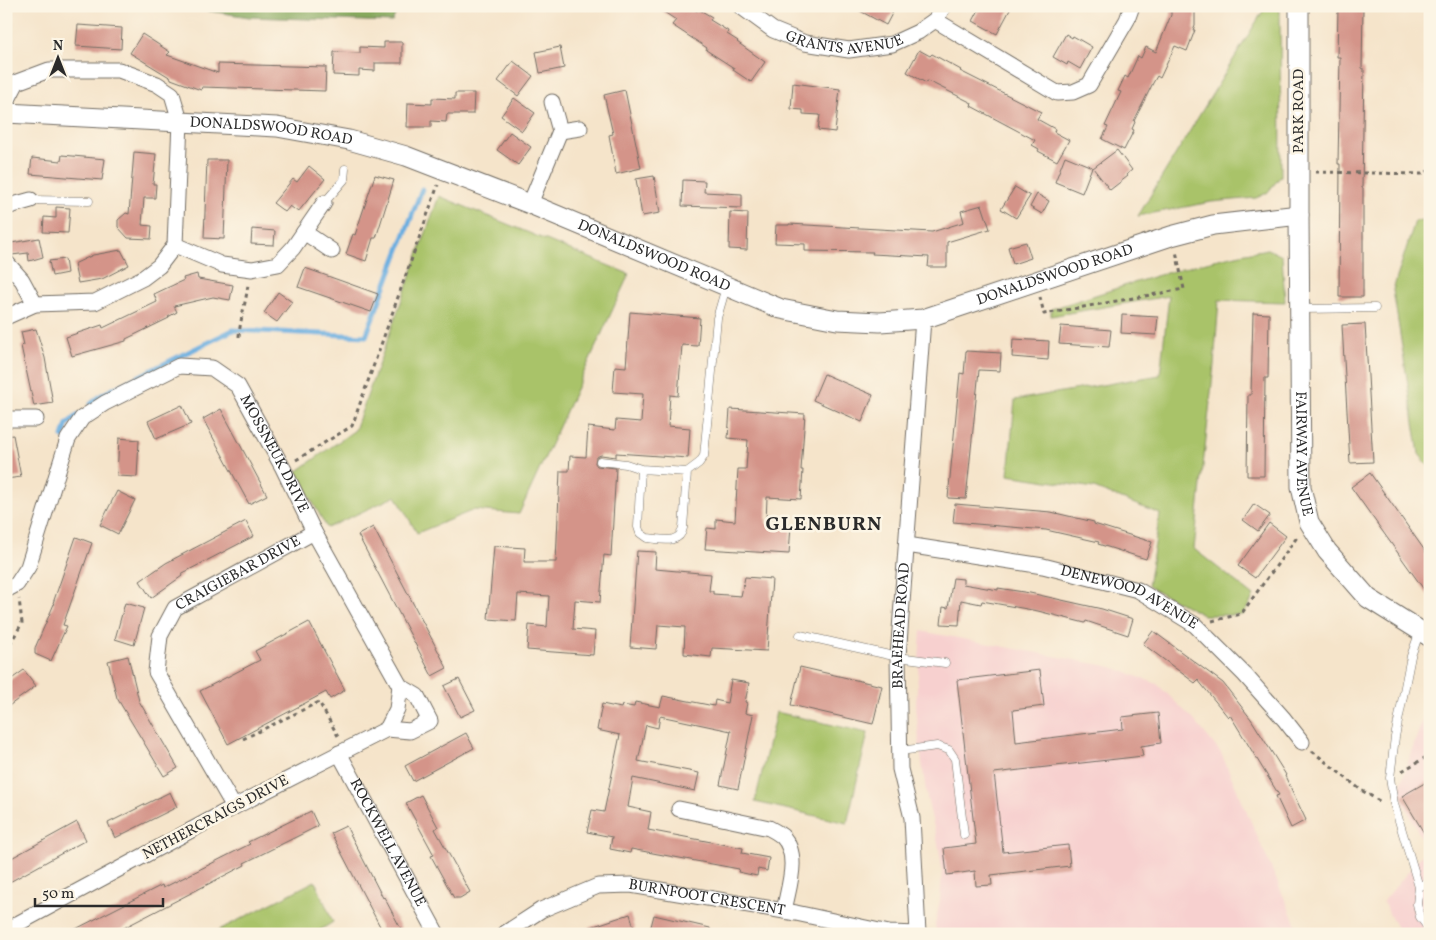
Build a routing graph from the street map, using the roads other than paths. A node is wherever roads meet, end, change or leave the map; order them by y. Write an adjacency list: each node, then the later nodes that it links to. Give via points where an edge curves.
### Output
1 (740, 6): 5 (street, GRANTS AVENUE, via 773,30 797,40 849,50 892,44)
2 (944, 6): 5 (street, GRANTS AVENUE)
3 (1132, 6): 5 (street, via 1089,86 1073,92 1057,93)
4 (1299, 6): 18 (street, PARK ROAD)
5 (935, 20)
6 (552, 102): 11 (street)
7 (6, 103): 9 (street, via 17,82 49,70 119,70 157,84 172,94)
8 (6, 112): 9 (street, DONALDSWOOD ROAD)
9 (180, 121): 16 (street, DONALDSWOOD ROAD, via 277,127 348,140 406,156); 20 (street)
10 (580, 128): 11 (street)
11 (560, 131): 16 (street)
12 (345, 169): 15 (lane, via 344,180)
13 (31, 200): 14 (lane); 17 (street)
14 (89, 201)
15 (324, 203): 19 (street)
16 (530, 204): 23 (street, DONALDSWOOD ROAD)
17 (6, 207)
18 (1299, 215): 26 (street, FAIRWAY AVENUE); 28 (street, DONALDSWOOD ROAD, via 1213,225 1171,236)
19 (304, 232): 20 (street, via 278,264 252,269 222,264); 21 (street)
20 (175, 245): 24 (street, via 159,266 143,278 95,302)
21 (332, 251)
22 (6, 262): 24 (street, via 22,280)
23 (726, 287): 28 (street, DONALDSWOOD ROAD, via 781,309 838,320); 33 (lane, via 717,318 704,456)
24 (35, 304): 27 (street)
25 (1375, 308): 26 (lane)
26 (1299, 309): 37 (street, FAIRWAY AVENUE, via 1301,487 1309,522 1327,551 1368,598)
27 (6, 317)
28 (923, 319): 35 (street, BRAEHEAD ROAD)
29 (7, 417): 30 (street)
30 (36, 419)
31 (600, 462): 32 (lane, via 626,464)
32 (641, 470): 33 (lane); 33 (lane, via 640,533 647,538 673,540 682,532)
33 (687, 472)
34 (314, 532): 36 (street, MOSSNEUK DRIVE, via 238,386 212,368 179,366 82,418 68,439 28,567); 41 (street, MOSSNEUK DRIVE); 47 (street, CRAIGIEBAR DRIVE, via 175,608 160,636 156,672)
35 (907, 545): 39 (street, BRAEHEAD ROAD); 44 (street, DENEWOOD AVENUE, via 1043,566 1138,590 1195,625 1245,675)
36 (12, 587)
37 (1425, 634): 51 (lane, via 1411,656 1390,778 1394,804)
38 (800, 635): 39 (lane)
39 (898, 657): 40 (lane); 45 (street, BRAEHEAD ROAD)
40 (945, 663)
41 (400, 686): 42 (street, MOSSNEUK DRIVE, via 417,696); 43 (street, via 398,709)
42 (430, 721): 43 (street, NETHERCRAIGS DRIVE, via 410,731)
43 (387, 730): 46 (street, NETHERCRAIGS DRIVE)
44 (1302, 742)
45 (900, 751): 49 (lane, via 937,746 949,750 955,758); 55 (street, BRAEHEAD ROAD, via 900,769 912,818)
46 (343, 752): 47 (street, NETHERCRAIGS DRIVE); 56 (street, ROCKWELL AVENUE)
47 (234, 807): 53 (street, NETHERCRAIGS DRIVE)
48 (679, 809): 52 (street, via 769,828 782,836 792,856)
49 (964, 835)
50 (1430, 881): 51 (lane)
51 (1418, 887): 54 (lane, via 1420,917)
52 (784, 911): 55 (street, BURNFOOT CRESCENT, via 889,933); 57 (street, BURNFOOT CRESCENT, via 631,885 598,886 541,910)
53 (6, 930)
54 (1430, 930)
55 (919, 933)
56 (437, 934)
57 (504, 934)

